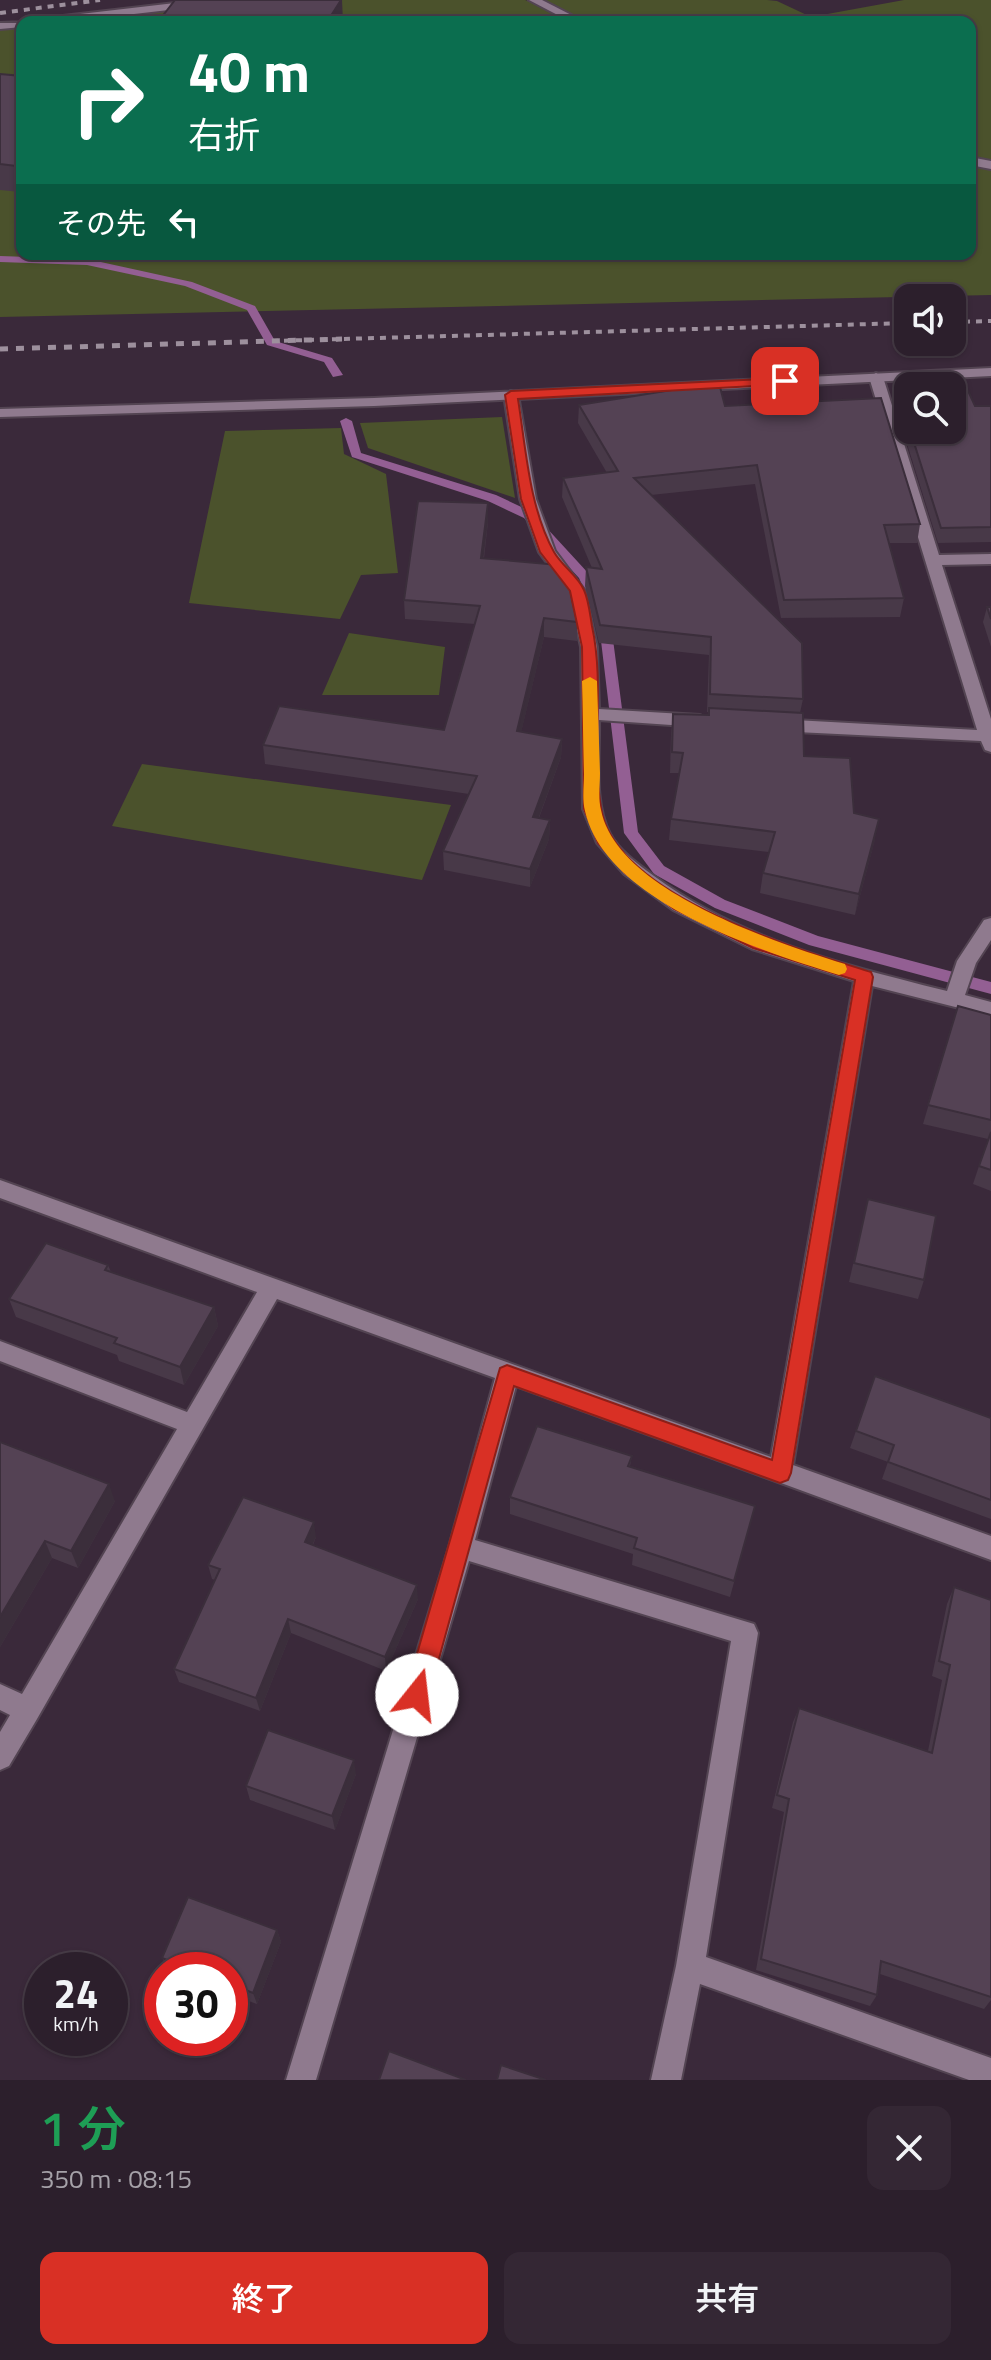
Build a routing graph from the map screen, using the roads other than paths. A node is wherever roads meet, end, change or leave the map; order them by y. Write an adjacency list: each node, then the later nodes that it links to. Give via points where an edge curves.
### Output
1 (229, 0): 3 (street)
2 (534, 0): 4 (street)
3 (89, 16)
4 (567, 16)
5 (991, 372): 6 (street)
6 (876, 377): 7 (street); 10 (street)
7 (511, 395): 8 (street); 11 (street, via 528,499 547,552 577,591 589,647)
8 (0, 413)
9 (991, 559): 10 (street)
10 (931, 560): 14 (street)
11 (590, 714): 12 (street); 16 (street, via 592,809 603,839 631,869 680,905 759,944)
12 (718, 721)
13 (765, 724): 14 (street)
14 (990, 741)
15 (991, 925): 17 (street, via 967,961)
16 (864, 977): 17 (street); 24 (street)
17 (954, 999): 18 (street)
18 (991, 1009)
19 (0, 1189): 20 (street)
20 (271, 1288): 22 (street); 23 (street)
21 (0, 1351): 23 (street)
22 (507, 1375): 24 (street); 25 (street)
23 (192, 1424): 28 (street)
24 (780, 1473): 26 (street)
25 (461, 1547): 30 (street, via 745,1633); 32 (street)
26 (991, 1548)
27 (0, 1697): 28 (street)
28 (28, 1710): 29 (street)
29 (0, 1757)
30 (690, 1966): 31 (street); 33 (street)
31 (991, 2073)
32 (301, 2080)
33 (666, 2080)

